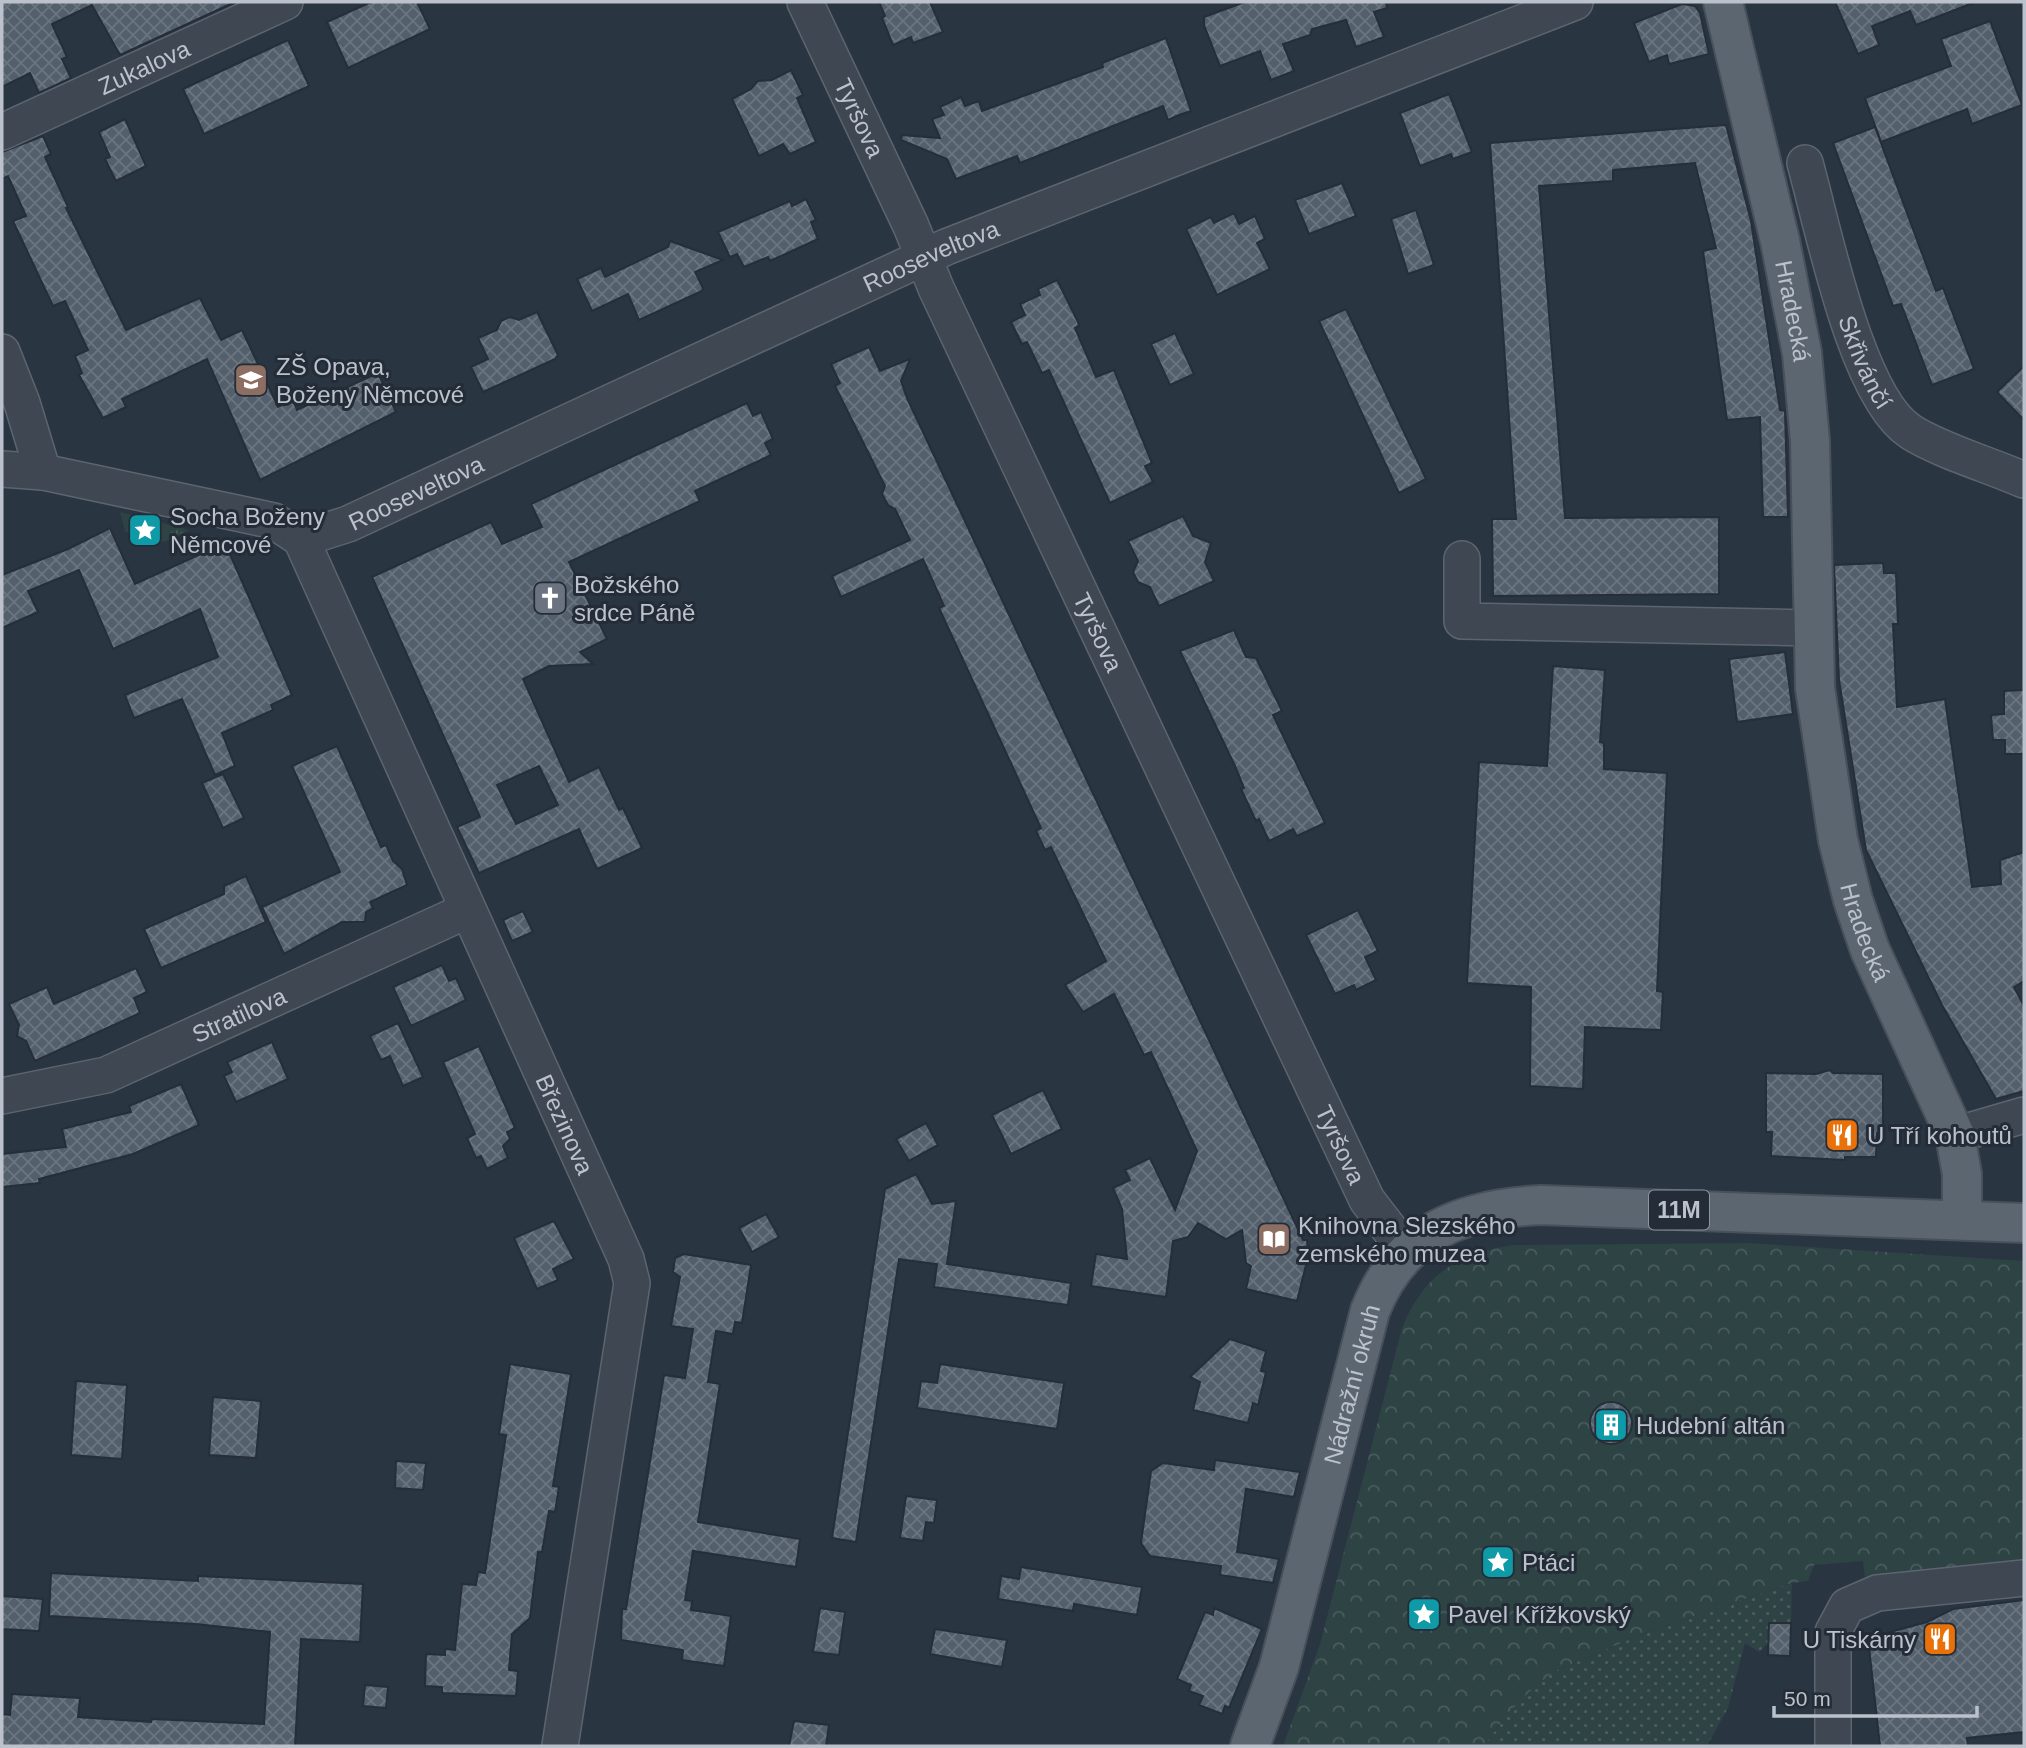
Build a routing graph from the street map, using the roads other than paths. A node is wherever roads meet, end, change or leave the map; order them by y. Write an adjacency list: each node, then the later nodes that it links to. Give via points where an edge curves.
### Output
1 (285, 2): 5 (street, Zukalova)
2 (805, 2): 7 (street, Tyršova)
3 (1575, 2): 7 (street, Rooseveltova)
4 (1723, 2): 14 (main road, Hradecká, via 1802,354 1810,441)
5 (2, 132)
6 (1805, 163): 11 (street, Skřivánčí, via 1853,334 1886,408 1911,432)
7 (925, 257): 12 (street, Rooseveltova, via 348,524); 21 (street, Tyršova, via 1367,1200)
8 (2, 352): 10 (street)
9 (2, 469): 10 (street)
10 (43, 472): 12 (street, via 274,521)
11 (2024, 480)
12 (301, 539): 15 (street, Březinova)
13 (1462, 559): 14 (street, via 1462,621)
14 (1812, 628): 18 (main road, Hradecká, via 1819,732 1853,900 1884,982)
15 (468, 910): 16 (street, Stratilova, via 106,1075); 23 (street, Březinova, via 626,1259 632,1283)
16 (2, 1096)
17 (2024, 1115): 18 (street)
18 (1955, 1135): 19 (main road, Hradecká, via 1962,1174)
19 (1962, 1220): 20 (main road, 11M); 21 (main road, Nádražní okruh / 11M, via 1503,1207 1446,1224)
20 (2024, 1223)
21 (1407, 1252): 24 (main road, Nádražní okruh / 11M, via 1379,1286 1370,1311 1279,1667)
22 (2024, 1578): 25 (street, via 1877,1593 1847,1606 1833,1632)
23 (560, 1746)
24 (1250, 1746)
25 (1833, 1746)

